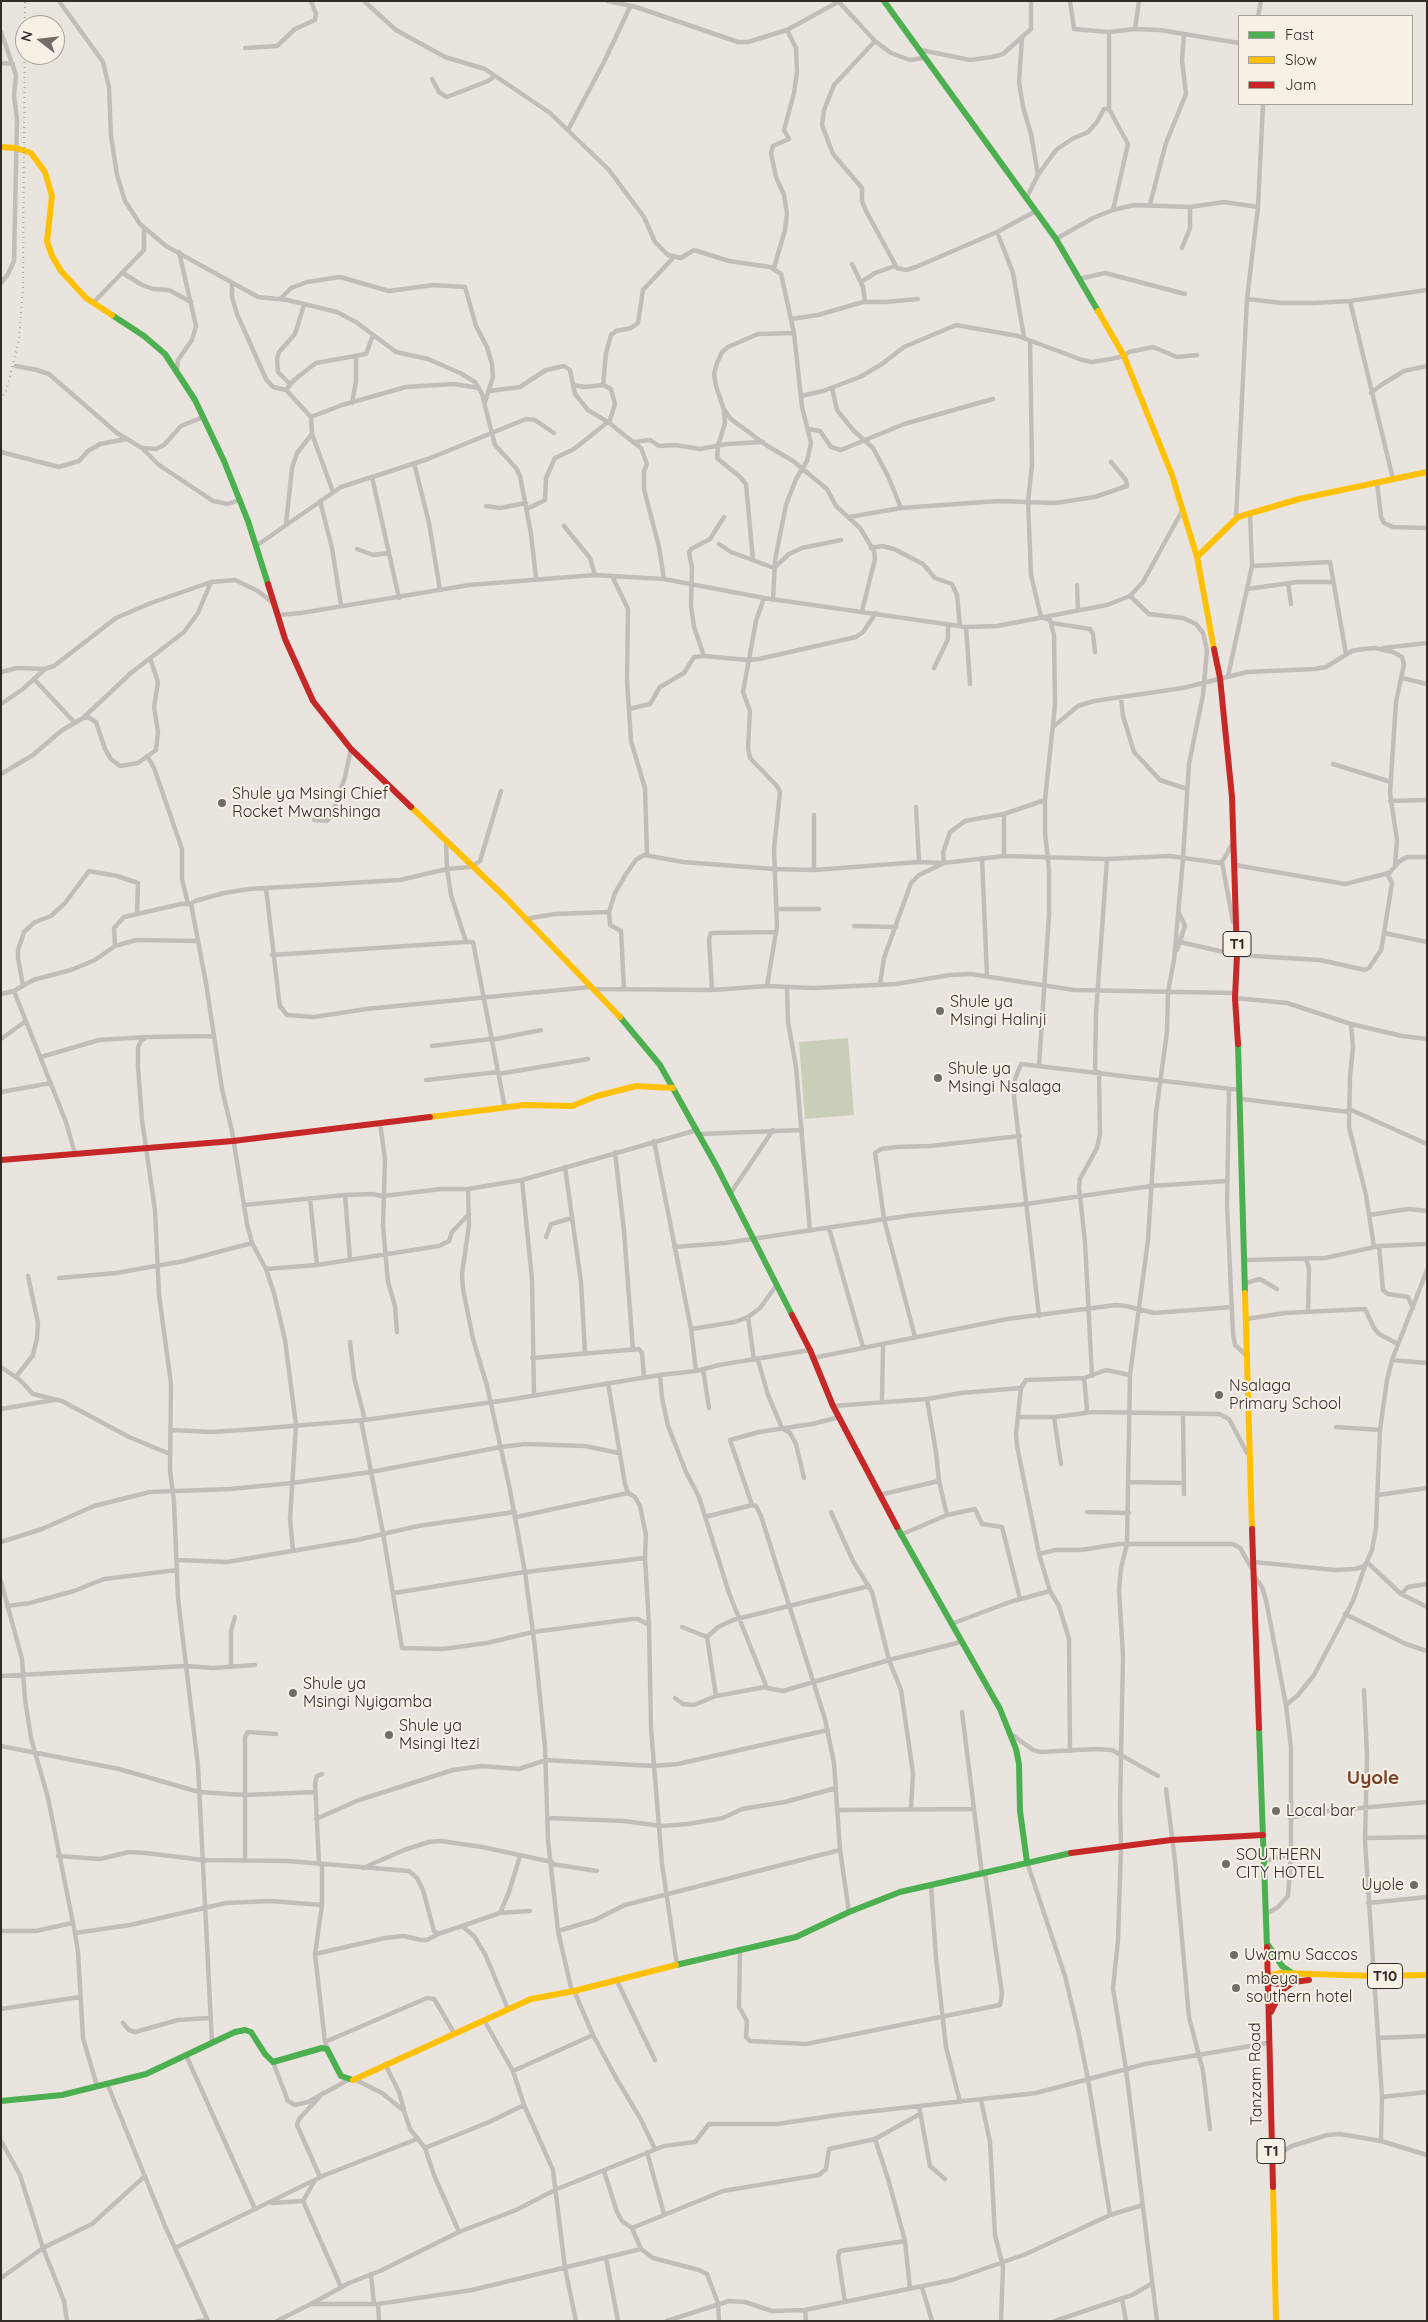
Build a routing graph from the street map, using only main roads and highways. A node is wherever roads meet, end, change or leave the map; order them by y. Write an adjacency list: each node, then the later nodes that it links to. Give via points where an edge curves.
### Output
1 (884, 1): 4 (main road, T1, via 1056,239 1124,356 1172,476)
2 (1, 147): 5 (main road, via 16,148 35,156 45,172 52,196 47,241 67,279 93,303 159,348 178,370 203,416 239,500 294,662 313,701 352,750 592,988 651,1053)
3 (1427, 472): 4 (main road, via 1298,499 1236,518)
4 (1197, 557): 7 (main road, T1, via 1220,678 1230,758)
5 (673, 1088): 6 (main road, via 644,1085 597,1096 572,1106 524,1106 233,1141); 8 (main road, via 699,1132 810,1350 833,1406 879,1495 1012,1734 1019,1764 1020,1811)
6 (1, 1160)
7 (1263, 1835): 8 (main road, via 1171,1840); 9 (main road, T1)
8 (1028, 1862): 14 (main road, via 900,1892 796,1937 617,1981 539,1996 351,2079 341,2076 329,2051 322,2048 273,2062 248,2030 235,2032 146,2074 62,2095)
9 (1267, 1940): 11 (main road, via 1274,1956); 12 (main road, T1)
10 (1427, 1975): 11 (main road, T10)
11 (1295, 1978): 12 (main road, T10, via 1279,1984); 12 (main road, T10, via 1280,1973); 13 (main road, via 1276,1997)
12 (1267, 1979): 13 (main road, Tanzam Road / T1)
13 (1269, 2019): 15 (main road, Tanzam Road / T1)
14 (1, 2101)
15 (1276, 2321)

